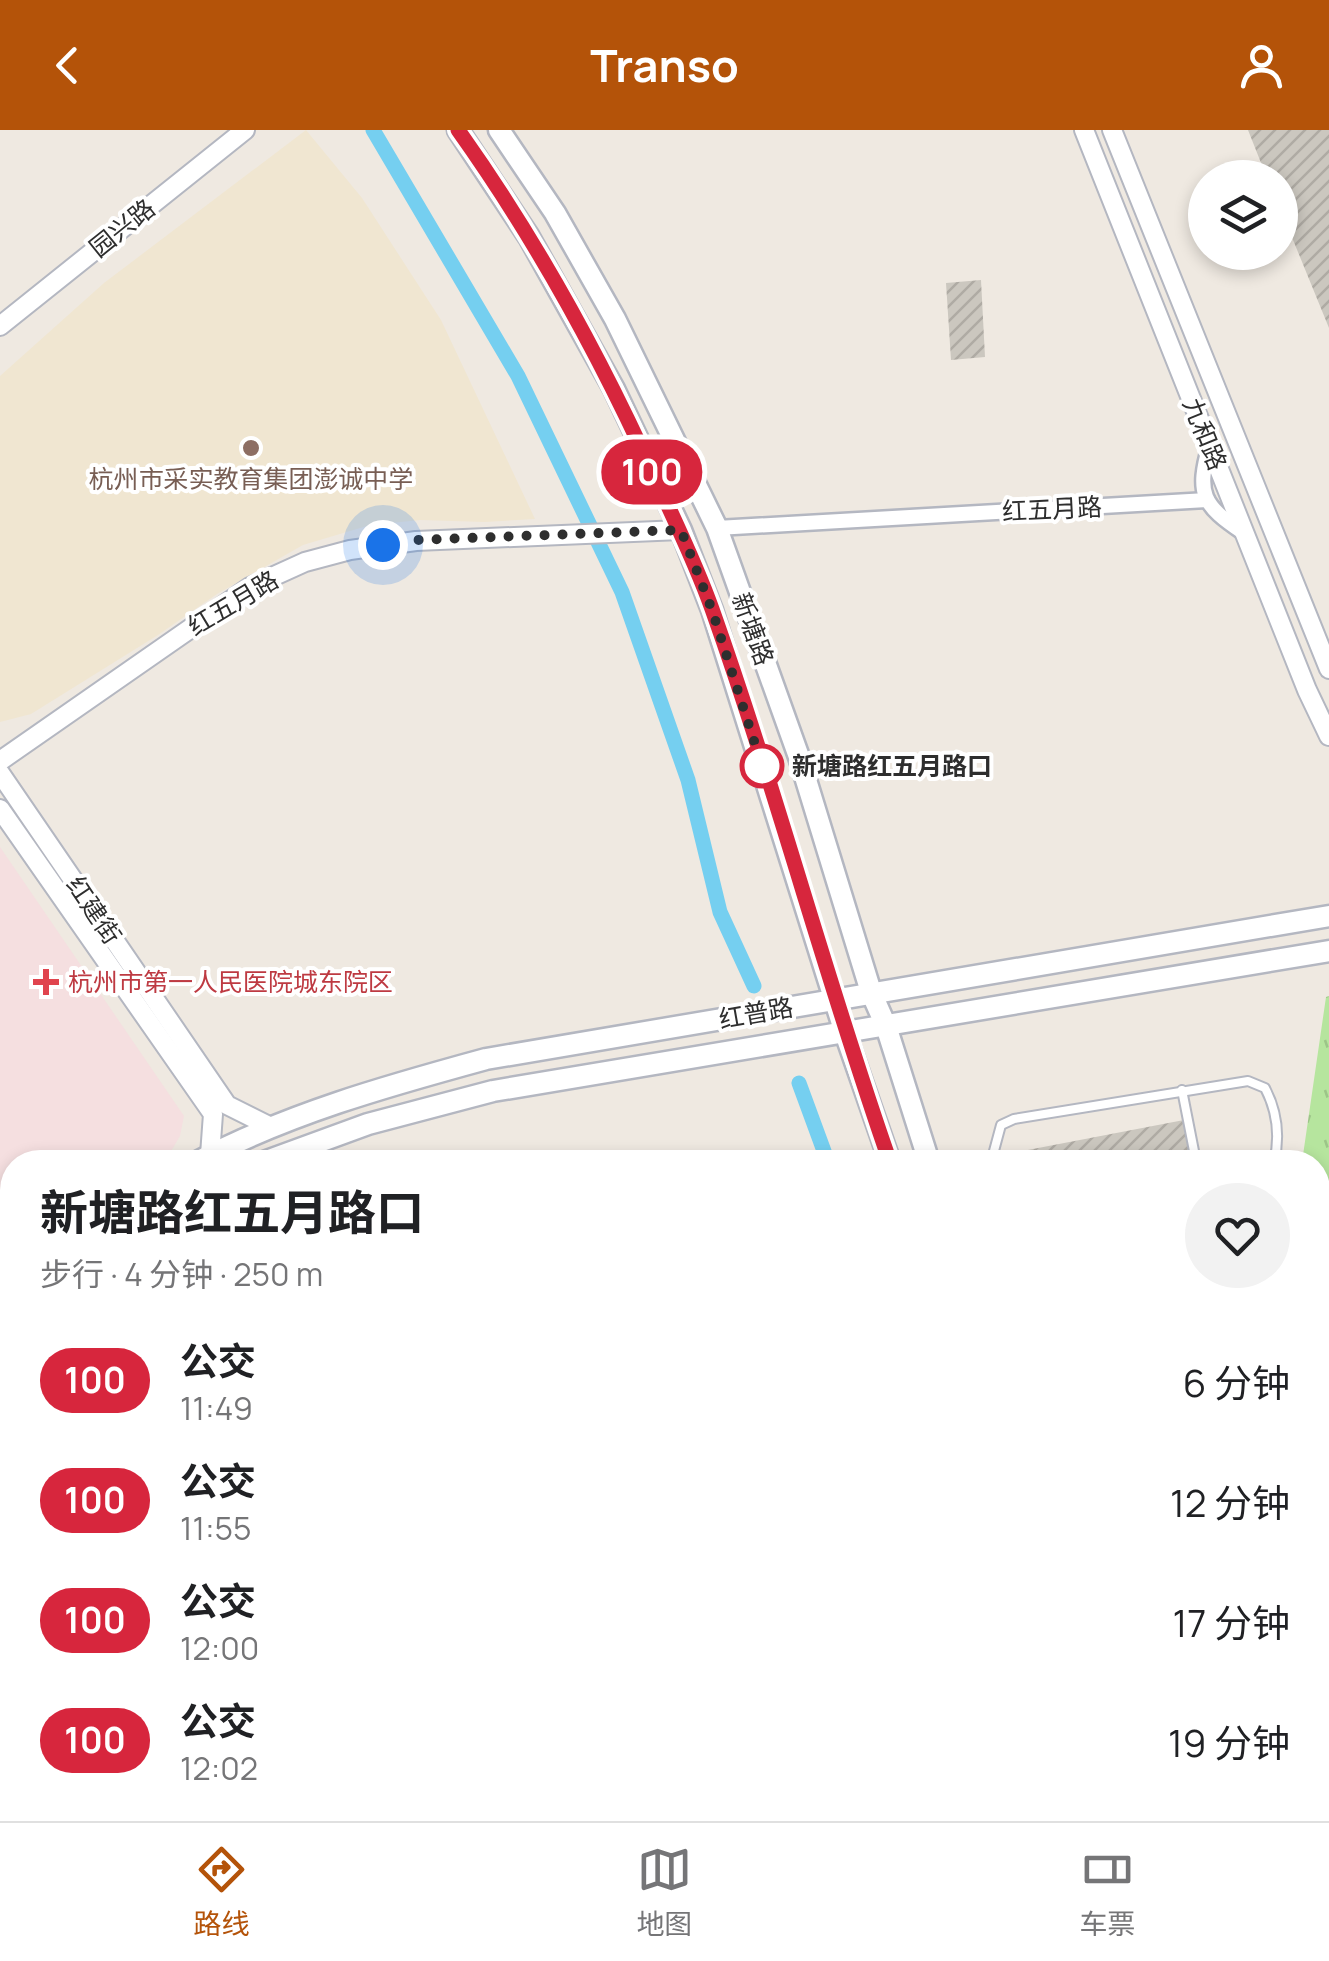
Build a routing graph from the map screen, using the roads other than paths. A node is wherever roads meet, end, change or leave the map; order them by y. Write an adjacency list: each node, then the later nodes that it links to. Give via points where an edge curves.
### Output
1 (245, 130): 6 (street, 园兴路)
2 (458, 130): 10 (main road, 新塘路, via 614,388)
3 (499, 130): 9 (main road, 新塘路, via 615,319)
4 (1084, 130): 7 (street, 九和路)
5 (1112, 130): 12 (street, 九和路)
6 (0, 326)
7 (1210, 446): 8 (street, via 1200,478); 11 (street, 九和路)
8 (1207, 500): 9 (street, 红五月路); 11 (street)
9 (717, 528): 19 (main road, 新塘路, via 799,756)
10 (681, 530): 14 (street, 红五月路, via 416,540 305,562 250,586); 20 (main road, 新塘路)
11 (1245, 534): 13 (street, 九和路)
12 (1329, 669)
13 (1329, 736)
14 (0, 761)
15 (0, 773): 24 (street, 红建街, via 227,1105)
16 (0, 809): 25 (street, 红建街, via 212,1114)
17 (1329, 916): 19 (main road, 红普路)
18 (1329, 952): 21 (main road, 红普路)
19 (871, 992): 20 (main road, 红普路); 21 (main road, 新塘路)
20 (836, 1000): 22 (main road, 新塘路); 24 (main road, 红普路, via 486,1060 368,1092)
21 (886, 1026): 22 (main road, 红普路); 29 (main road, 新塘路)
22 (845, 1033): 27 (main road, 红普路, via 493,1090); 28 (main road, 新塘路)
23 (1182, 1090): 30 (lane, via 1014,1119 1001,1126); 31 (lane); 32 (lane, via 1248,1080 1265,1088 1275,1106)
24 (271, 1128): 26 (main road, 红普路)
25 (206, 1150)
26 (223, 1150)
27 (297, 1150)
28 (886, 1150)
29 (925, 1150)
30 (995, 1150)
31 (1194, 1150)
32 (1277, 1150)

